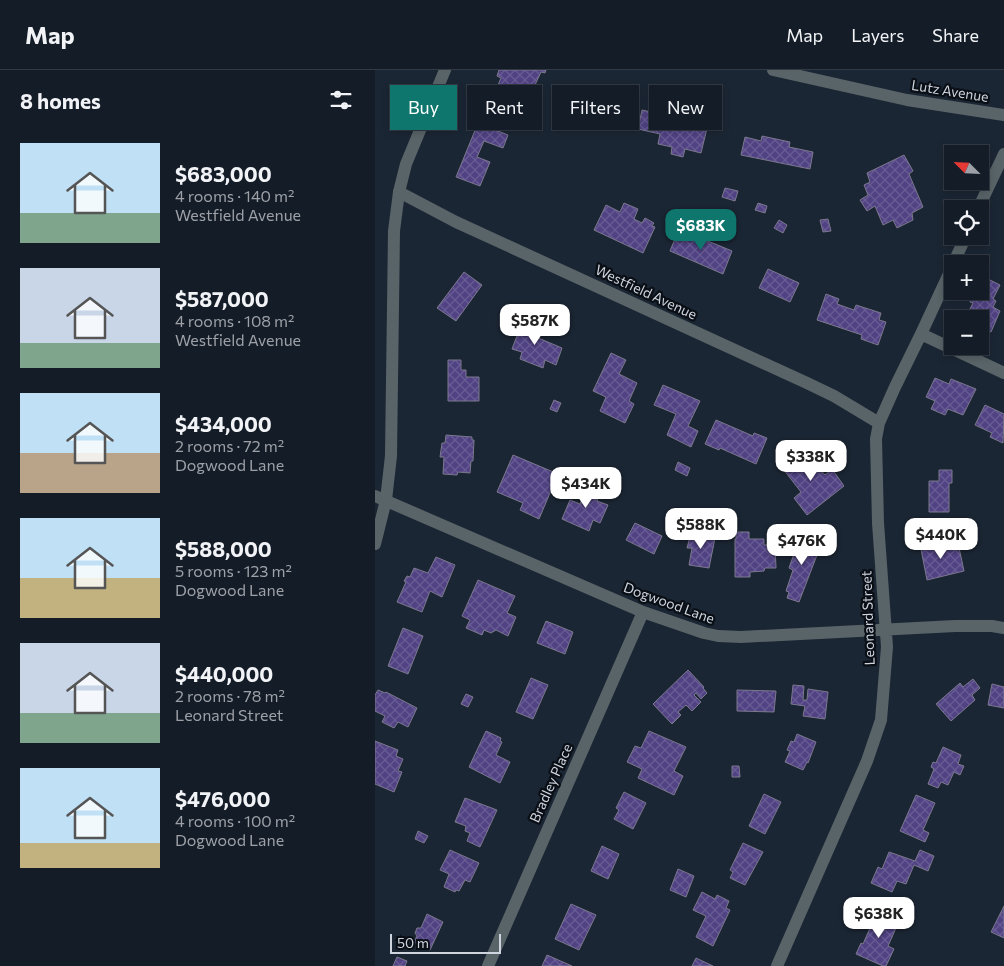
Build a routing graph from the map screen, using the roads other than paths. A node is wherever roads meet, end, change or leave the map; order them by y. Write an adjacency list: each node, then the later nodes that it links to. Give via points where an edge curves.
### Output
1 (445, 70): 5 (street, via 406,164)
2 (773, 70): 3 (street, Lutz Avenue, via 907,100)
3 (1004, 115)
4 (1004, 154): 6 (street)
5 (399, 192): 10 (street, Westfield Avenue, via 456,222 834,396); 11 (street, via 393,231 391,456)
6 (982, 200)
7 (944, 284): 8 (street, Leonard Street)
8 (921, 334): 9 (street); 10 (street, Leonard Street)
9 (1004, 373)
10 (879, 424): 15 (street, Leonard Street, via 875,458)
11 (380, 498): 12 (street); 13 (street, Dogwood Lane)
12 (375, 544)
13 (643, 612): 15 (street, Dogwood Lane, via 718,636); 16 (street, Bradley Place)
14 (1004, 628): 15 (street, Dogwood Lane, via 976,625)
15 (886, 630): 17 (street, Leonard Street, via 884,697 875,740)
16 (488, 966)
17 (777, 966)

